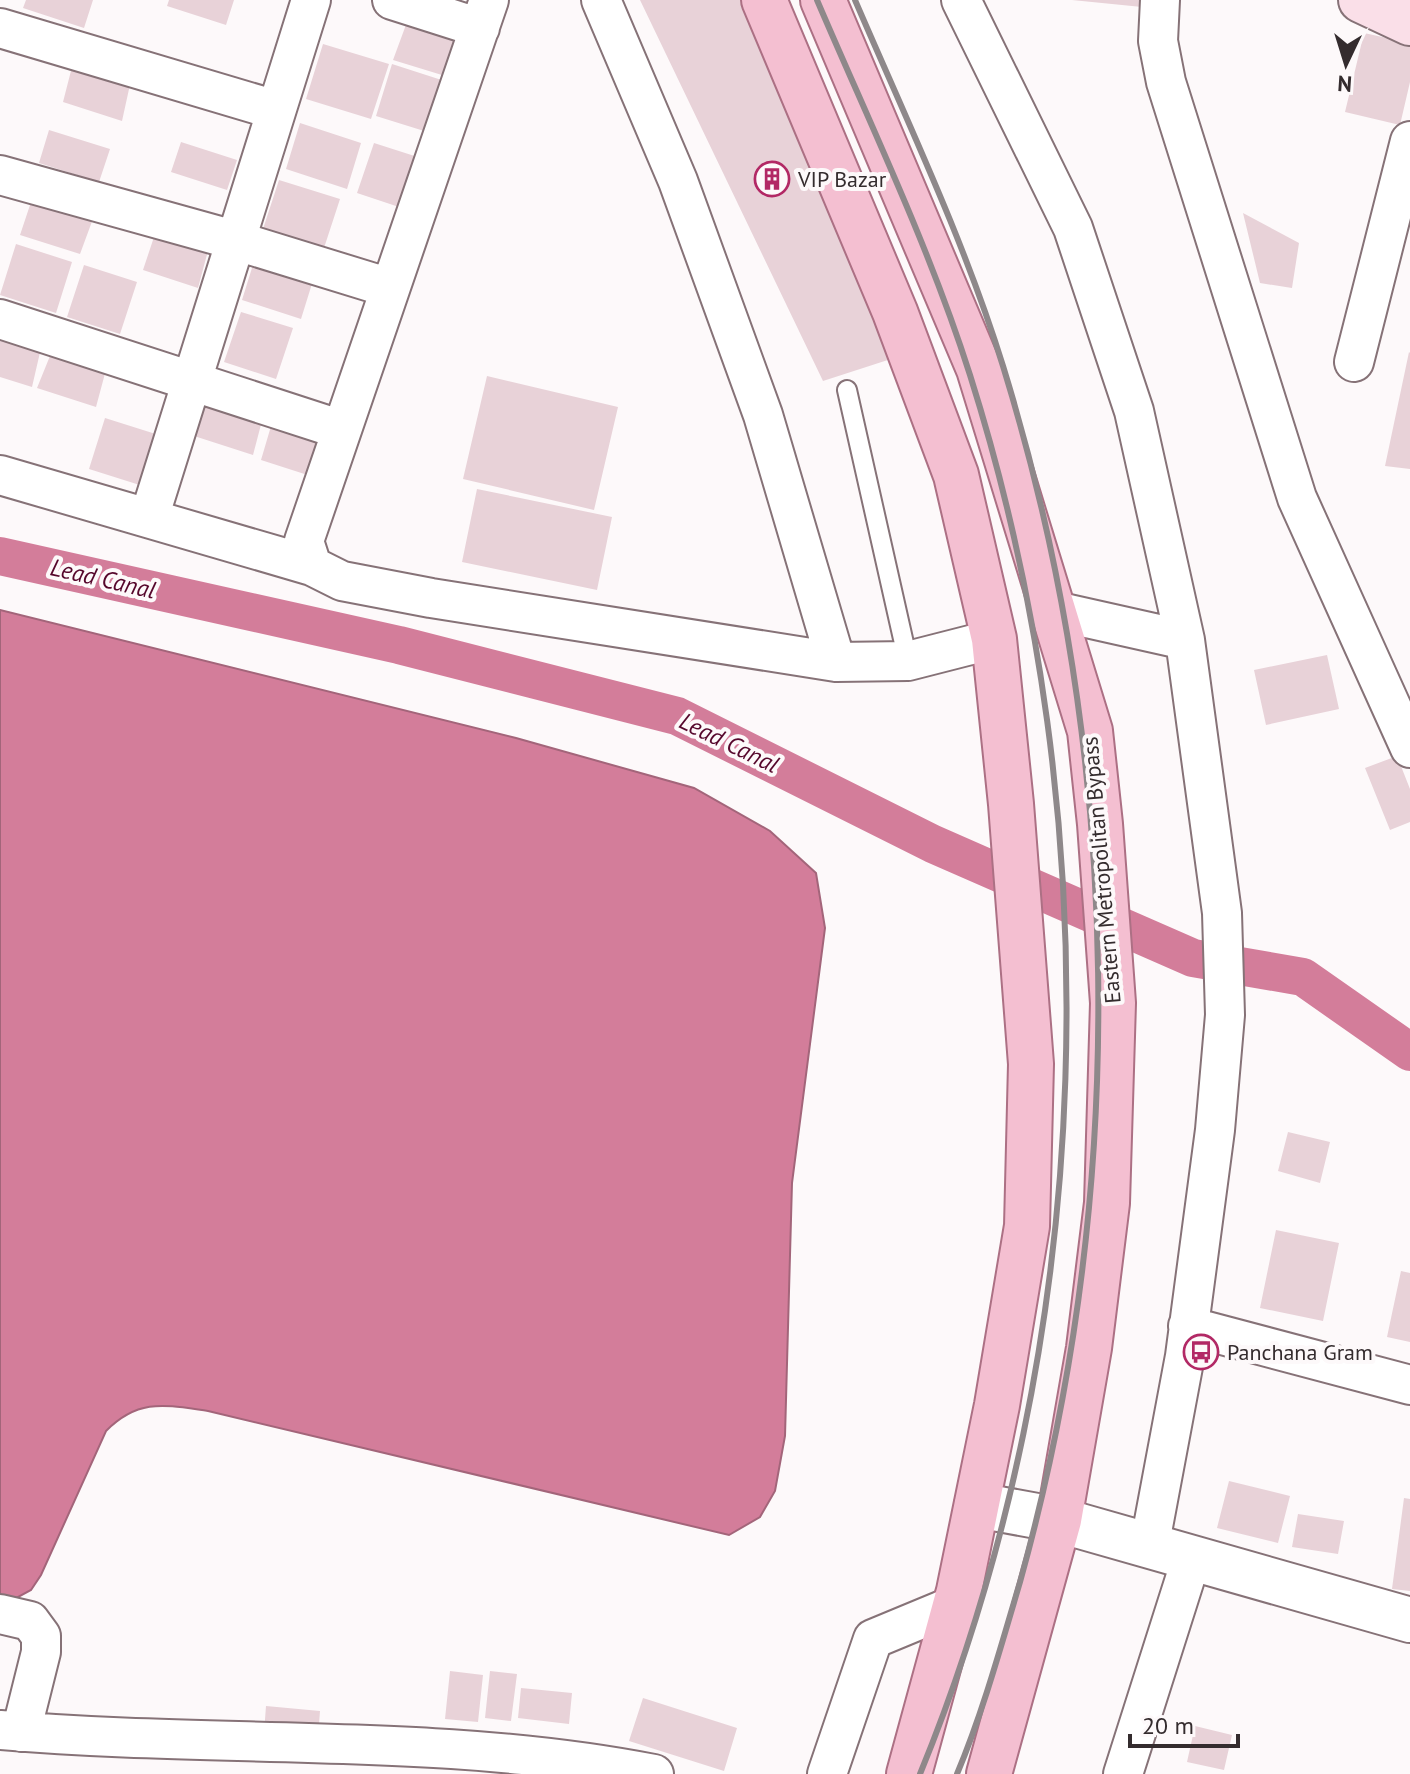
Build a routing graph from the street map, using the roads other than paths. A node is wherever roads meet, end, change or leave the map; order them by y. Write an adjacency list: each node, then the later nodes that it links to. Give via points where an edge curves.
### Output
1 (5, 0): 11 (street)
2 (311, 0): 14 (street)
3 (392, 0): 10 (street)
4 (601, 0): 35 (street, via 678,181 763,415)
5 (764, 0): 20 (main road)
6 (823, 0): 19 (main road, Eastern Metropolitan Bypass)
7 (961, 0): 33 (street, via 1038,151 1100,300 1134,411)
8 (1160, 0): 36 (street, via 1158,41 1166,82 1297,498)
9 (1361, 0): 12 (main road)
10 (485, 14): 18 (street)
11 (0, 16)
12 (1410, 23)
13 (0, 28): 14 (street)
14 (276, 110): 17 (street)
15 (1410, 141): 22 (street)
16 (0, 175): 17 (street)
17 (234, 240): 18 (street); 23 (street)
18 (390, 288): 25 (street)
19 (948, 296): 20 (main road); 26 (main road, Eastern Metropolitan Bypass, via 979,369)
20 (895, 312): 28 (main road)
21 (0, 319): 23 (street)
22 (1354, 362)
23 (191, 381): 25 (street); 29 (street)
24 (847, 390): 34 (lane)
25 (342, 430): 30 (street, via 304,541)
26 (1006, 462): 28 (main road); 31 (main road, Eastern Metropolitan Bypass)
27 (0, 475): 29 (street)
28 (956, 475): 32 (main road)
29 (149, 518): 30 (street)
30 (312, 566): 35 (street, via 342,581 431,598)
31 (1051, 610): 33 (street); 40 (main road, Eastern Metropolitan Bypass, via 1090,731 1113,1003 1107,1203)
32 (994, 639): 34 (street); 39 (main road, via 1031,1064 1027,1226)
33 (1185, 640): 37 (street, via 1222,913 1225,1015)
34 (908, 661): 35 (street)
35 (836, 662)
36 (1410, 748)
37 (1188, 1326): 38 (street); 41 (street)
38 (1410, 1385)
39 (977, 1505): 40 (street); 43 (main road)
40 (1059, 1520): 41 (street); 51 (main road, Eastern Metropolitan Bypass)
41 (1149, 1548): 42 (street)
42 (1191, 1560): 45 (street); 47 (street)
43 (955, 1605): 49 (street, via 873,1639); 50 (main road)
44 (0, 1614): 46 (street, via 30,1621 41,1636 41,1652)
45 (1410, 1620)
46 (11, 1731): 48 (street, via 155,1741 449,1749)
47 (1132, 1772)
48 (654, 1774)
49 (827, 1774)
50 (909, 1774)
51 (989, 1774)

